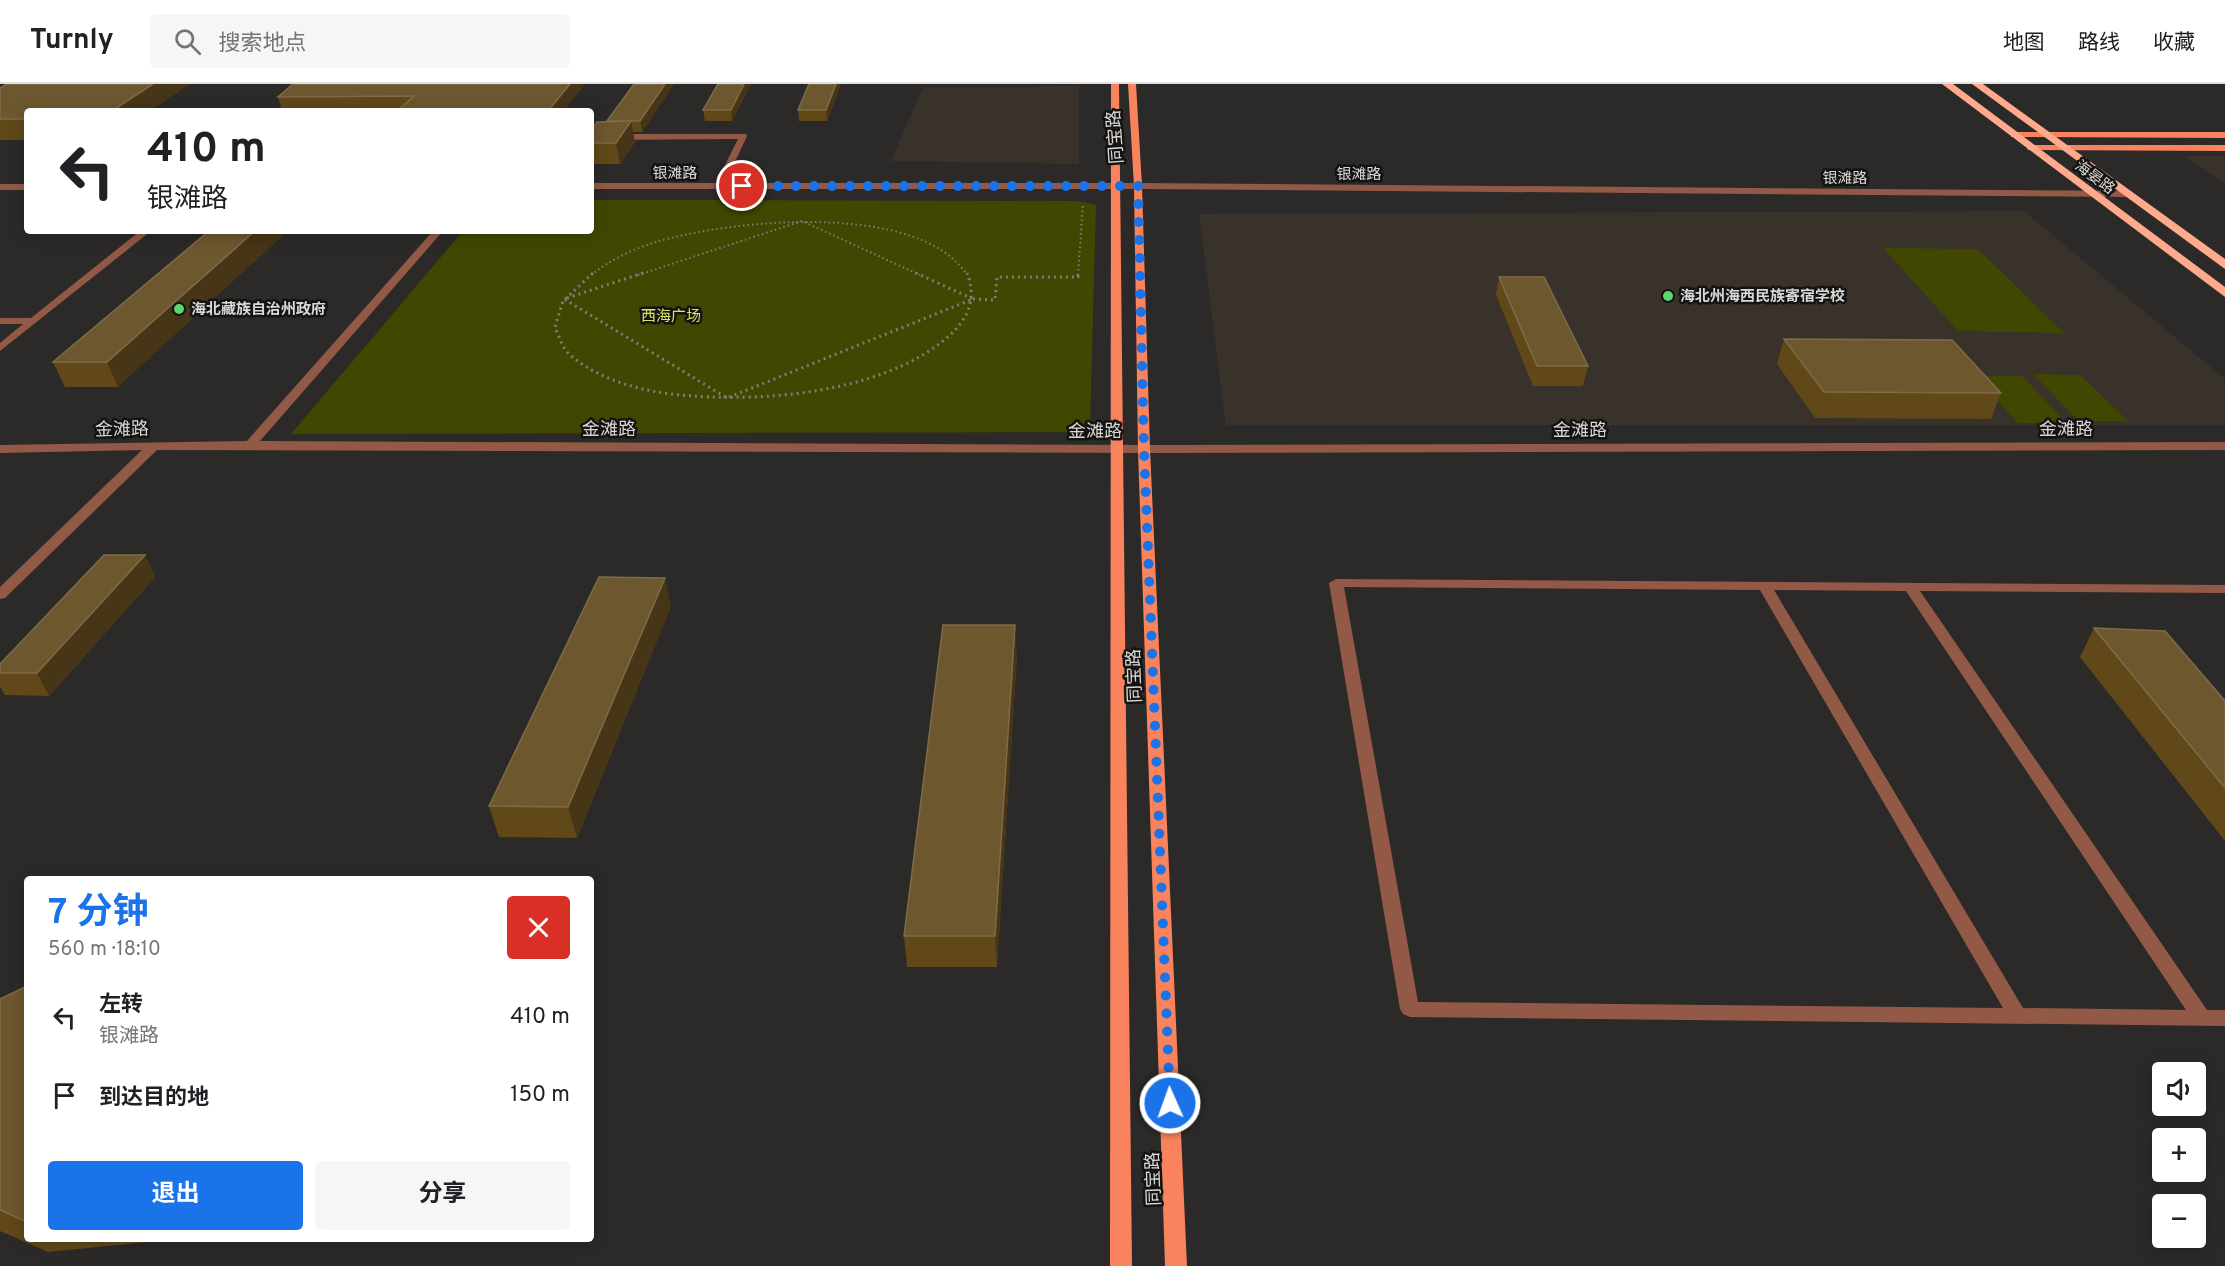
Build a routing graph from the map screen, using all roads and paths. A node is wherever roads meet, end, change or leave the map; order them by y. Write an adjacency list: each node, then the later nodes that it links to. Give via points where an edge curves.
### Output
1 (1115, 84): 17 (main road, 同宝路)
2 (1132, 84): 14 (main road, 同宝路)
3 (1947, 84): 5 (highway, 海晏路)
4 (1977, 84): 6 (highway, 海晏路)
5 (2014, 135): 6 (main road); 9 (highway, 海晏路)
6 (2047, 135): 7 (main road); 10 (highway, 海晏路)
7 (2225, 135)
8 (594, 136): 13 (street, via 743,136)
9 (2031, 148): 10 (main road); 18 (highway, 海晏路)
10 (2065, 148): 11 (main road); 19 (highway, 海晏路)
11 (2225, 148)
12 (594, 186): 13 (street, 银滩路)
13 (719, 186): 17 (street, 银滩路)
14 (1138, 186): 17 (street, 银滩路); 18 (street, 银滩路); 37 (main road, 同宝路)
15 (0, 187): 16 (street)
16 (24, 187)
17 (1116, 187): 36 (main road, 同宝路)
18 (2092, 194): 19 (street, 银滩路); 25 (highway, 海晏路)
19 (2128, 194): 24 (highway, 海晏路)
20 (1083, 202): 27 (path, via 1078,277 997,277 995,300)
21 (802, 221): 26 (path); 26 (path, via 743,224 697,232 633,251 591,273); 27 (path); 27 (path, via 857,225 906,235 944,252 968,274)
22 (142, 234): 29 (street)
23 (435, 234): 32 (street)
24 (2225, 265)
25 (2225, 293)
26 (564, 299): 31 (path); 31 (path, via 555,327 568,354 603,377 658,393)
27 (973, 300): 31 (path); 31 (path, via 959,328 923,355 868,378 800,393)
28 (0, 321): 29 (street)
29 (31, 321): 30 (street)
30 (0, 348)
31 (727, 398)
32 (250, 445): 34 (street, 金滩路); 36 (street, 金滩路)
33 (2225, 446): 37 (street, 金滩路)
34 (153, 447): 35 (street, 金滩路); 41 (street)
35 (0, 448)
36 (1117, 449): 37 (street, 金滩路); 45 (main road, 同宝路)
37 (1144, 449): 46 (main road, 同宝路)
38 (1765, 586): 39 (street); 42 (street); 42 (street, via 1336,582 1410,1009)
39 (1910, 587): 40 (street); 43 (street)
40 (2225, 589)
41 (0, 594)
42 (2018, 1016): 43 (street)
43 (2202, 1018): 44 (street)
44 (2225, 1018)
45 (1121, 1266)
46 (1176, 1266)

